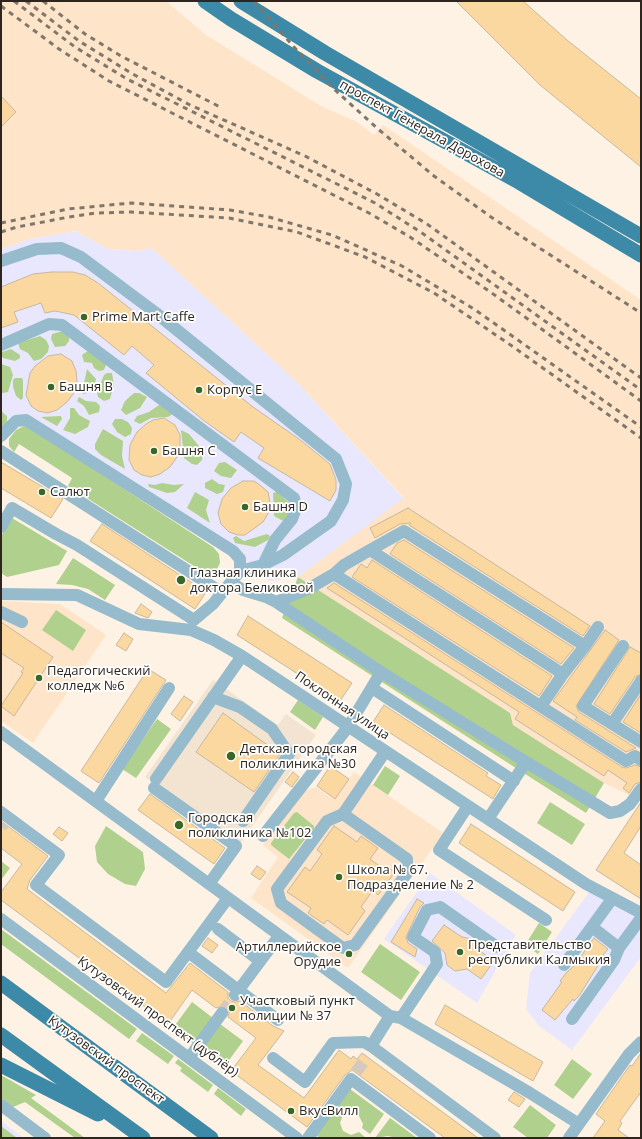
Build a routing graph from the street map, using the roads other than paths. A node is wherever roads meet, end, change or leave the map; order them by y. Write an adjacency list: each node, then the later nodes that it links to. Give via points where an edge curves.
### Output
1 (205, 1): 4 (main road, проспект Генерала Дорохова, via 317,71 512,178)
2 (241, 1): 3 (main road, проспект Генерала Дорохова, via 325,53)
3 (641, 236)
4 (641, 254)
5 (1, 261): 11 (street, via 37,249 62,248 81,257 156,313 336,459 346,484 343,500 331,521 300,544)
6 (1, 345): 11 (street, via 49,324 62,325 294,498 296,508 292,519 275,540)
7 (1, 436): 12 (street, via 16,421 26,420 233,551 240,559)
8 (1, 451): 15 (street)
9 (1, 527): 15 (street, via 12,508 77,545 194,620 213,604)
10 (370, 550): 13 (street); 21 (street, via 404,531); 25 (street)
11 (263, 565): 12 (street)
12 (240, 571): 14 (street)
13 (334, 574): 17 (street, via 308,589); 30 (street)
14 (232, 583): 15 (street); 17 (street, via 243,590)
15 (221, 592)
16 (1, 594): 23 (street, Поклонная улица, via 76,594 139,624 191,630)
17 (276, 602): 24 (street)
18 (1, 612): 19 (street)
19 (22, 622)
20 (598, 627): 21 (street)
21 (585, 646): 25 (street)
22 (623, 646): 31 (street, via 583,706)
23 (242, 656): 29 (street); 32 (street, Поклонная улица)
24 (381, 672): 28 (street); 37 (street)
25 (563, 674): 30 (street)
26 (641, 681): 31 (street)
27 (169, 688): 40 (street)
28 (372, 688): 32 (street); 38 (street)
29 (213, 697): 45 (street, via 240,706 272,729 289,754); 47 (street, via 155,784 236,846)
30 (541, 706): 36 (street, via 626,761)
31 (612, 724): 34 (street)
32 (348, 726): 35 (street, Поклонная улица); 46 (street)
33 (1, 732): 40 (street)
34 (641, 742)
35 (386, 752): 41 (street, Поклонная улица); 42 (street)
36 (639, 754)
37 (526, 762): 38 (street); 39 (street, via 610,813 630,804)
38 (514, 780): 44 (street)
39 (641, 789)
40 (96, 801): 47 (street)
41 (468, 806): 44 (street, Поклонная улица); 53 (street, via 439,850)
42 (343, 814): 42 (street, via 407,859 407,873 356,945 343,948 281,904 277,889 327,821)
43 (4, 817): 59 (street, via 59,855 36,886 166,982)
44 (488, 819): 49 (street, Поклонная улица)
45 (243, 820)
46 (263, 836)
47 (209, 884): 48 (street)
48 (228, 898): 56 (street); 59 (street)
49 (612, 899): 50 (street, Поклонная улица); 54 (street)
50 (641, 913)
51 (641, 918): 58 (street)
52 (1, 919): 71 (street, Кутузовский проспект (дублёр))
53 (546, 920)
54 (592, 927): 58 (street); 61 (street)
55 (218, 929): 60 (street)
56 (279, 936): 60 (street); 65 (street)
57 (497, 947): 65 (street, via 440,906 427,910 413,937 435,952 437,964)
58 (619, 948): 66 (street, via 614,960)
59 (188, 952): 63 (street)
60 (260, 961): 63 (street)
61 (564, 965)
62 (1, 982): 78 (main road, Кутузовский проспект)
63 (237, 992): 67 (street)
64 (222, 1013): 71 (street)
65 (396, 1017): 70 (street); 75 (street, via 530,1093)
66 (572, 1019)
67 (278, 1020)
68 (1, 1035): 76 (main road)
69 (641, 1042): 75 (street, via 629,1054)
70 (371, 1050): 72 (street, via 364,1042 333,1043 305,1082); 82 (street)
71 (189, 1058): 79 (street, Кутузовский проспект (дублёр))
72 (273, 1058)
73 (1, 1065): 76 (main road)
74 (1, 1105): 77 (street)
75 (579, 1124): 83 (street)
76 (138, 1135)
77 (45, 1138)
78 (211, 1138)
79 (297, 1138)
80 (308, 1138): 81 (street, via 354,1076)
81 (430, 1138)
82 (495, 1138)
83 (569, 1138)

